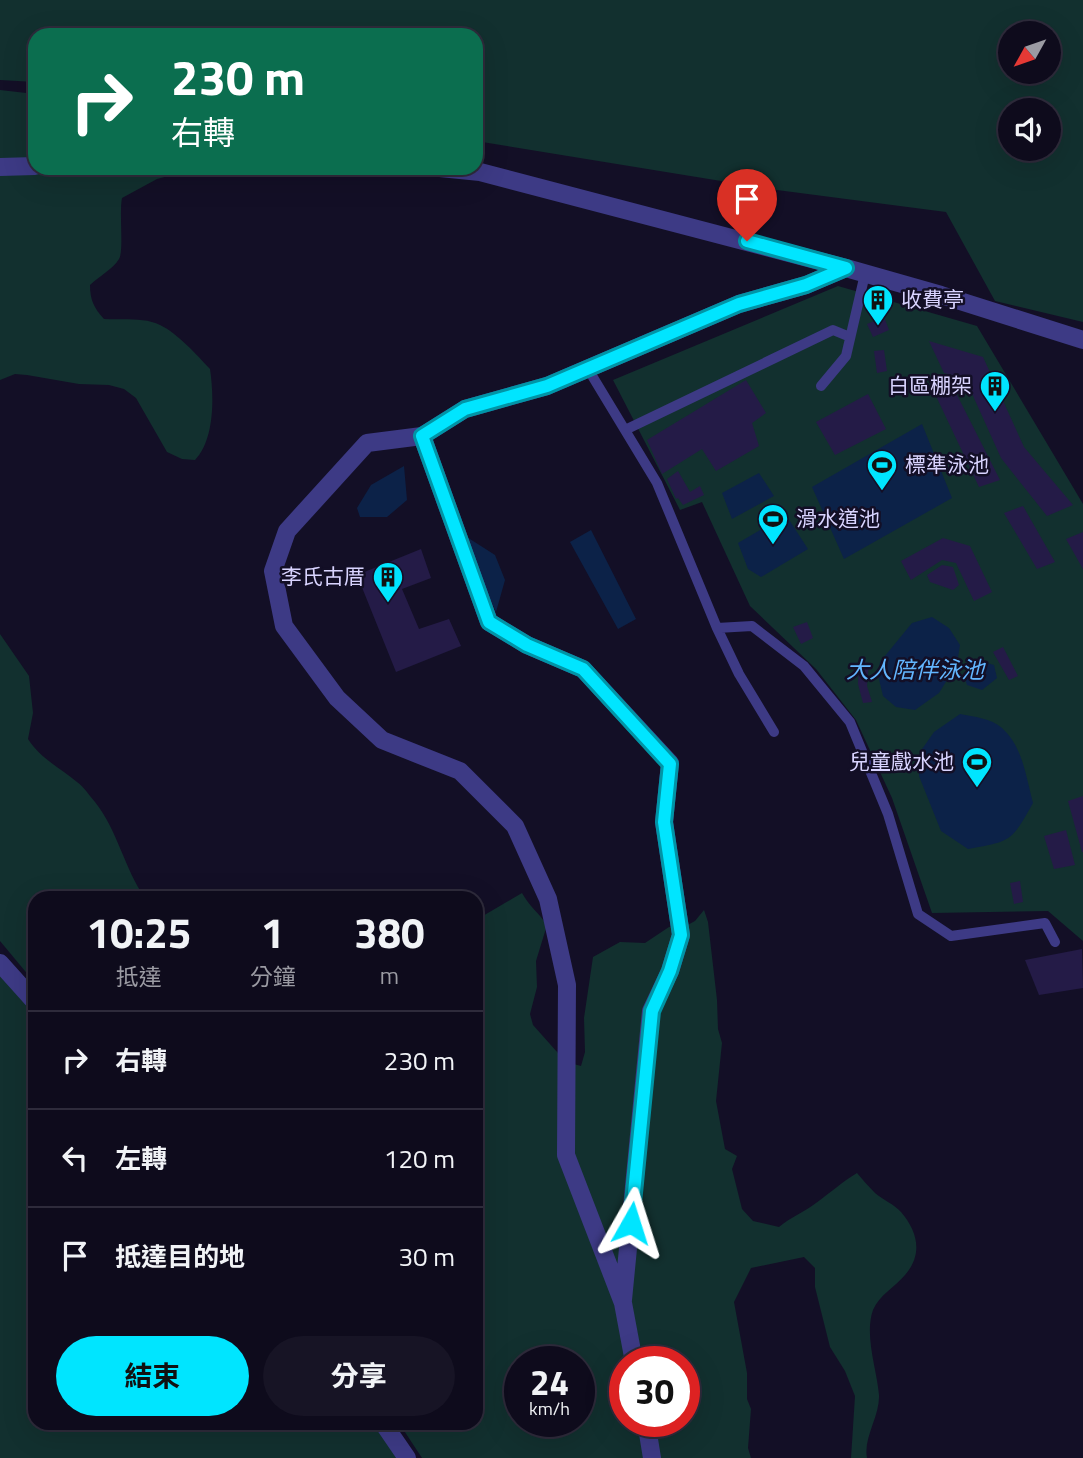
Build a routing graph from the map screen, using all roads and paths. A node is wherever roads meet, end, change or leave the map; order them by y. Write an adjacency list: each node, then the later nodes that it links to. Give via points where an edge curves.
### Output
1 (28, 166): 2 (street)
2 (0, 167)
3 (483, 173): 4 (street)
4 (846, 268): 5 (street); 8 (street, via 739,304)
5 (865, 274): 6 (lane); 7 (street)
6 (850, 337): 9 (lane, via 846,356); 10 (lane, via 833,330)
7 (1083, 340)
8 (588, 369): 10 (lane); 11 (street, via 465,409)
9 (821, 386)
10 (625, 430): 12 (lane, via 657,483)
11 (422, 436): 17 (street, via 489,622 527,645 583,669 670,764 664,822 681,935 652,1011); 17 (street, via 367,443 286,531 272,571 284,626 337,698 382,740 460,771 515,826 548,899 566,985 566,1155)
12 (717, 628): 13 (lane); 14 (lane, via 752,626 804,666 849,722 888,814 918,914 951,936 1045,923)
13 (774, 733)
14 (1055, 942)
15 (0, 963): 16 (street)
16 (28, 994)
17 (623, 1303): 18 (street)
18 (631, 1346)
19 (388, 1430): 21 (street)
20 (649, 1437): 22 (street)
21 (407, 1458)
22 (652, 1458)

